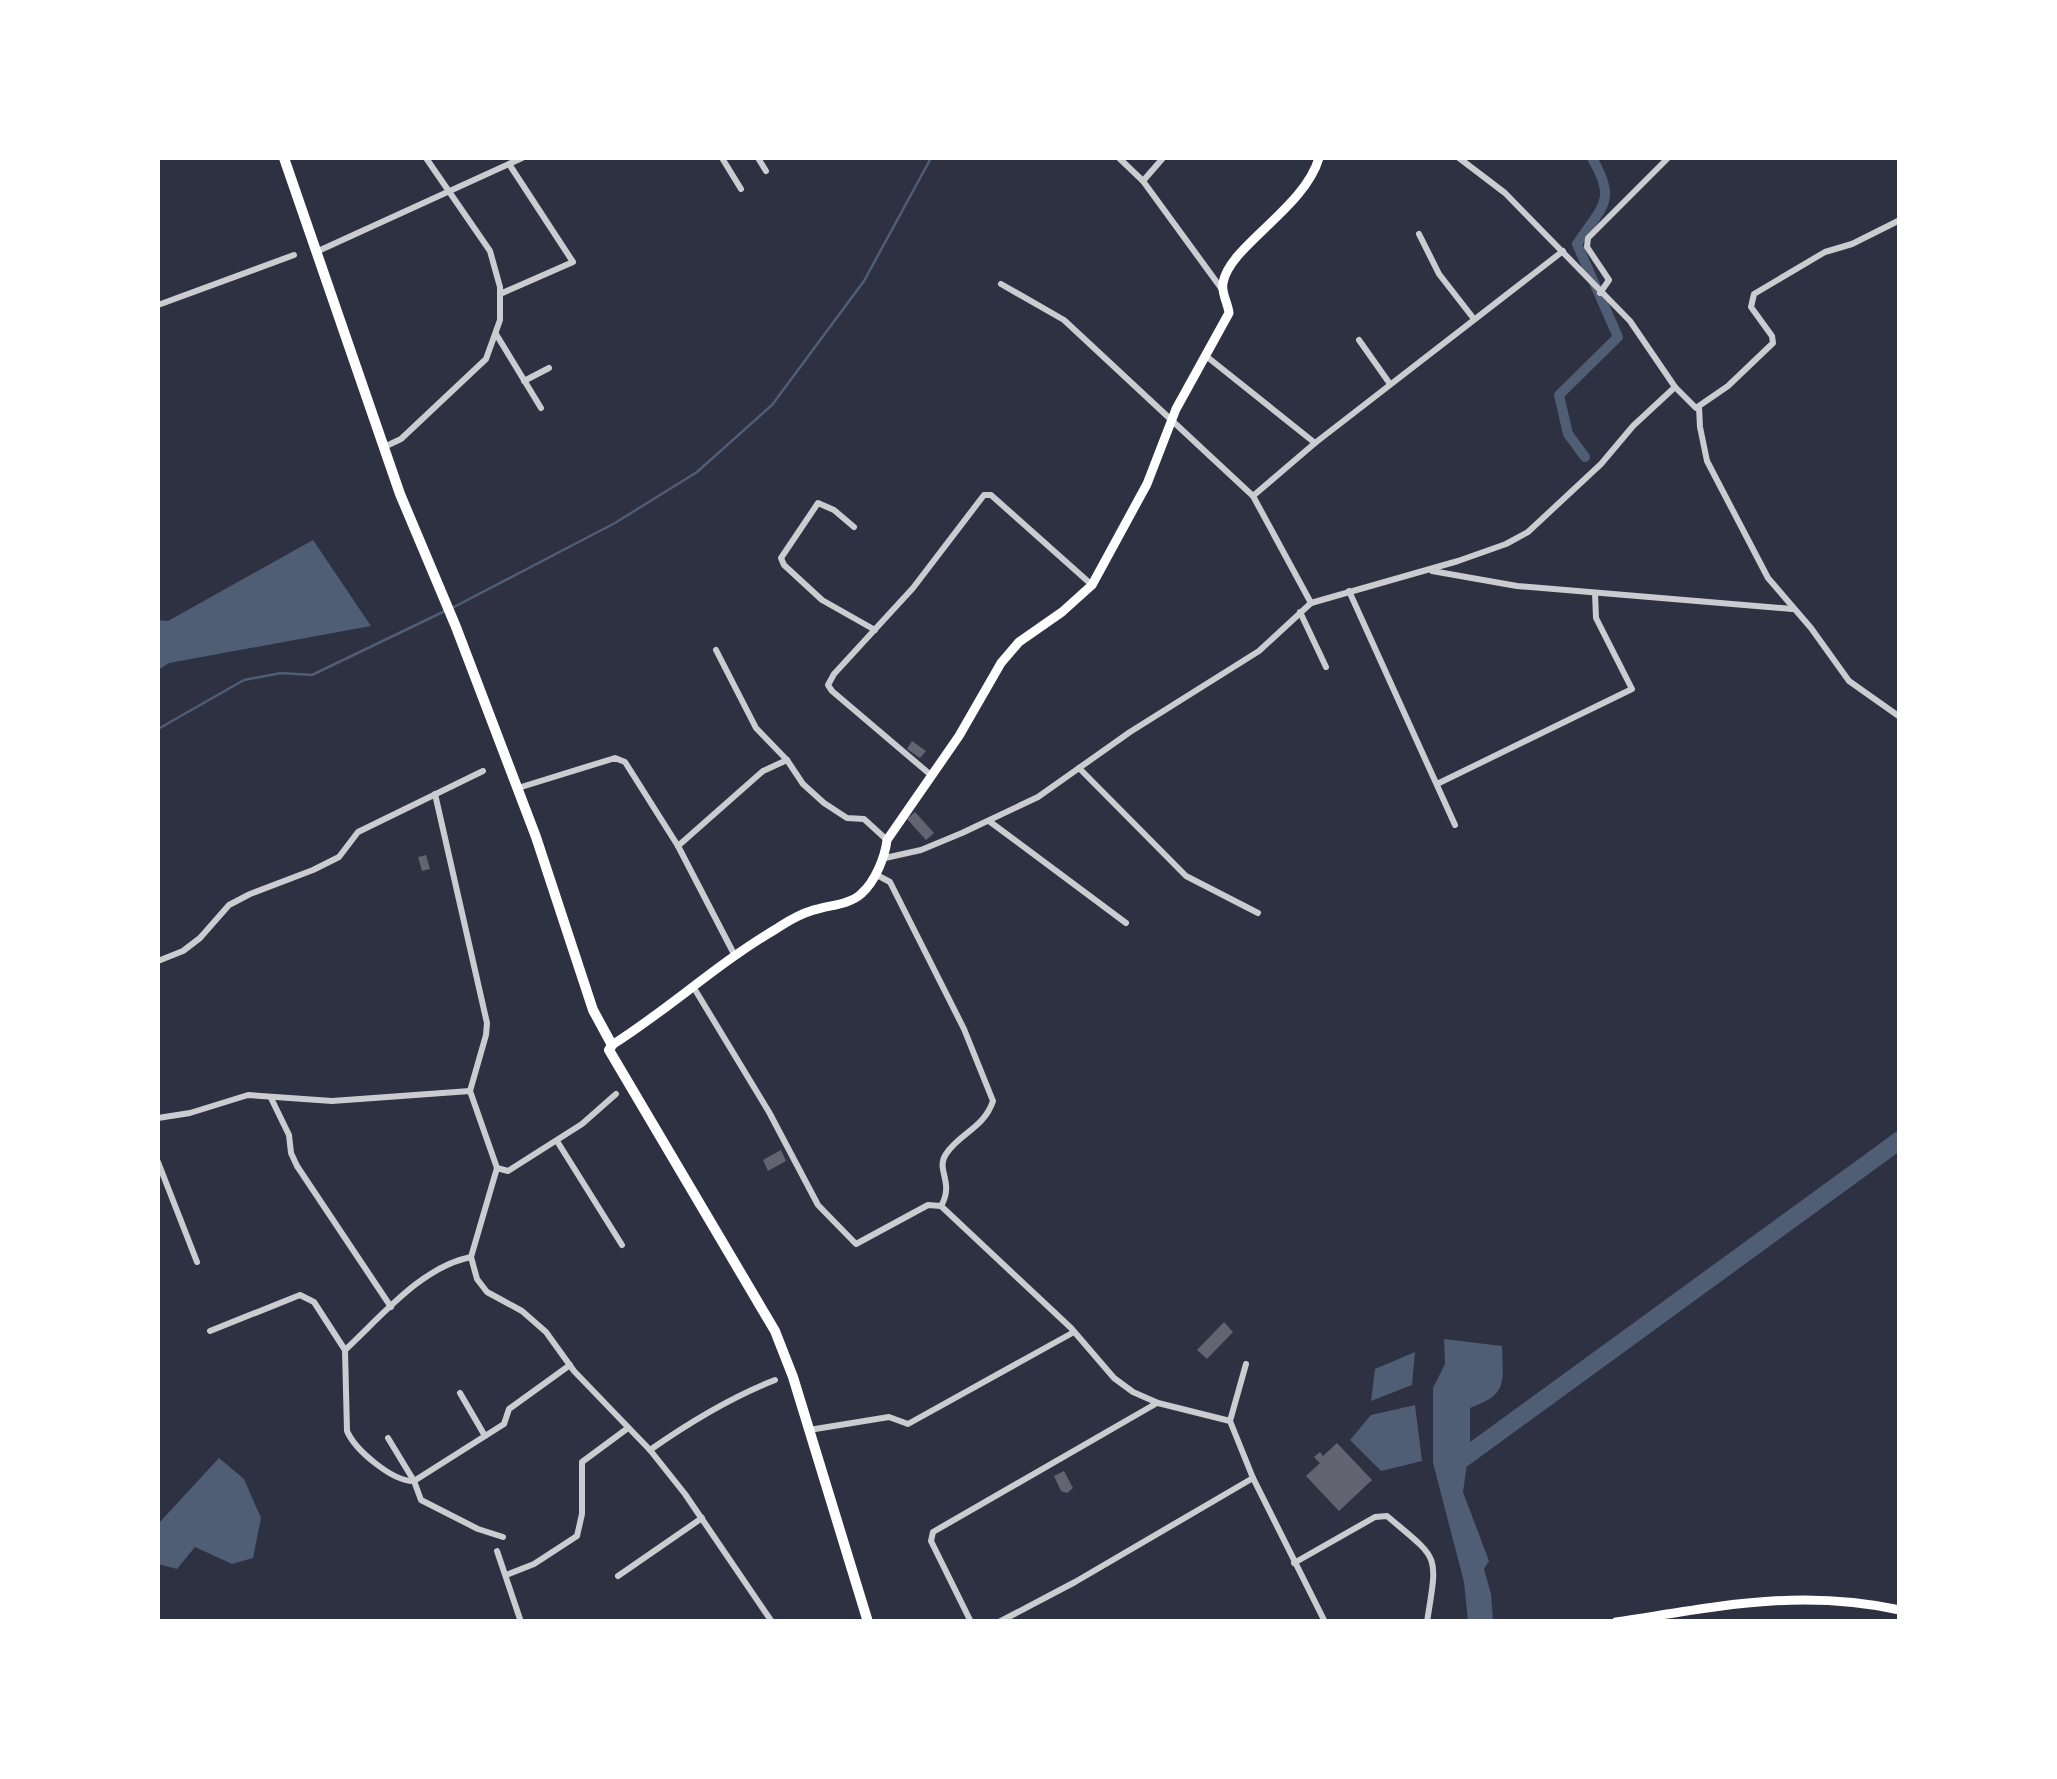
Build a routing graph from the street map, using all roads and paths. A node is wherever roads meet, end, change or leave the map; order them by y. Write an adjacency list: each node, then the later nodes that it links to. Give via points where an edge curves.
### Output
1 (284, 158): 19 (highway)
2 (426, 158): 15 (street)
3 (522, 158): 11 (street)
4 (722, 158): 14 (street)
5 (758, 158): 12 (street)
6 (1118, 158): 13 (street)
7 (1164, 158): 13 (street)
8 (1318, 158): 22 (main road, via 1283,214 1234,260)
9 (1459, 158): 18 (street)
10 (1668, 158): 23 (street, via 1588,238 1609,280)
11 (509, 164): 15 (street); 24 (street, via 573,262)
12 (766, 172)
13 (1143, 181): 22 (street)
14 (741, 189)
15 (452, 192): 19 (street); 24 (street, via 490,251)
16 (1900, 220): 34 (street, via 1825,252 1754,294 1750,307 1773,343)
17 (1419, 234): 26 (street)
18 (1563, 251): 23 (street); 26 (street)
19 (316, 252): 38 (highway)
20 (294, 255): 25 (street)
21 (1001, 284): 36 (street, via 1064,320)
22 (1222, 288): 29 (main road, via 1229,313)
23 (1600, 293): 33 (street, via 1630,321)
24 (500, 294): 27 (street)
25 (158, 305)
26 (1474, 319): 32 (street)
27 (496, 332): 31 (street); 38 (street, via 486,359 401,439)
28 (1359, 340): 32 (street)
29 (1206, 356): 36 (main road); 37 (street)
30 (549, 368): 31 (street)
31 (524, 381): 35 (street)
32 (1390, 384): 37 (street)
33 (1675, 387): 34 (street, via 1692,408); 41 (street, via 1528,532)
34 (1699, 407): 46 (street, via 1713,474 1768,578)
35 (541, 408)
36 (1172, 420): 39 (street); 42 (main road, via 1147,484)
37 (1315, 443): 39 (street)
38 (384, 447): 57 (highway)
39 (1253, 496): 45 (street)
40 (854, 527): 48 (street, via 818,504 781,558 822,600)
41 (1430, 570): 43 (street); 44 (street)
42 (1092, 585): 48 (street, via 988,494); 55 (main road, via 1000,663)
43 (1349, 591): 45 (street); 56 (street)
44 (1595, 593): 46 (street); 56 (street, via 1596,618 1632,689)
45 (1311, 603): 47 (street)
46 (1794, 610): 51 (street, via 1849,681)
47 (1300, 612): 50 (street); 53 (street, via 1259,652)
48 (874, 630): 55 (street, via 828,684)
49 (716, 650): 52 (street, via 756,728)
50 (1326, 667)
51 (1900, 717)
52 (787, 760): 61 (street, via 824,803 847,818 864,818); 62 (street, via 763,771)
53 (1079, 768): 59 (street); 65 (street, via 1186,876)
54 (483, 770): 58 (street)
55 (932, 776): 61 (main road)
56 (1437, 784): 60 (street)
57 (516, 788): 62 (street, via 618,758); 70 (highway, via 593,1010)
58 (435, 794): 68 (street, via 358,832 339,857 229,905 200,938); 71 (street, via 486,1023)
59 (990, 822): 63 (street); 66 (street)
60 (1455, 825)
61 (887, 840): 63 (main road)
62 (678, 846): 67 (street)
63 (885, 858): 64 (main road)
64 (874, 874): 67 (main road, via 859,897 799,916); 78 (street, via 890,882 993,1101 977,1128 945,1155 947,1196)
65 (1258, 913)
66 (1126, 923)
67 (734, 954): 69 (main road)
68 (158, 961)
69 (694, 988): 70 (main road); 78 (street, via 818,1205 856,1244 928,1205)
70 (612, 1045): 93 (highway, via 609,1050 774,1331)
71 (470, 1091): 73 (street, via 332,1101); 77 (street)
72 (616, 1094): 75 (street)
73 (271, 1098): 74 (street, via 236,1096); 82 (street, via 290,1154)
74 (158, 1118)
75 (557, 1141): 77 (street, via 511,1170); 79 (street)
76 (158, 1162): 81 (street)
77 (496, 1168): 80 (street)
78 (941, 1206): 84 (street)
79 (622, 1246)
80 (471, 1257): 82 (street, via 429,1276); 87 (street, via 484,1289 546,1332)
81 (198, 1262)
82 (392, 1307): 85 (street)
83 (210, 1330): 85 (street, via 300,1295 314,1302)
84 (1074, 1332): 90 (street, via 1114,1378); 93 (street, via 908,1424 889,1418)
85 (345, 1350): 98 (street, via 348,1434 400,1480)
86 (1246, 1364): 91 (street)
87 (570, 1365): 92 (street); 94 (street, via 508,1409 504,1424)
88 (775, 1380): 96 (street, via 707,1411)
89 (460, 1393): 94 (street)
90 (1158, 1403): 91 (street); 109 (street, via 932,1532)
91 (1230, 1421): 97 (street)
92 (628, 1428): 96 (street); 103 (street, via 582,1462 577,1536)
93 (810, 1430): 108 (highway)
94 (485, 1436): 98 (street)
95 (388, 1438): 98 (street)
96 (650, 1450): 99 (street)
97 (1253, 1478): 102 (street); 110 (street)
98 (414, 1481): 100 (street, via 422,1500)
99 (702, 1518): 104 (street); 107 (street)
100 (504, 1537)
101 (497, 1551): 103 (street)
102 (1294, 1563): 111 (street); 112 (street, via 1386,1516 1434,1562)
103 (506, 1575): 106 (street)
104 (618, 1576)
105 (1900, 1610): 113 (main road, via 1827,1598 1770,1600)
106 (521, 1622)
107 (772, 1622)
108 (868, 1622)
109 (972, 1622)
110 (998, 1622)
111 (1326, 1622)
112 (1427, 1622)
113 (1616, 1622)

